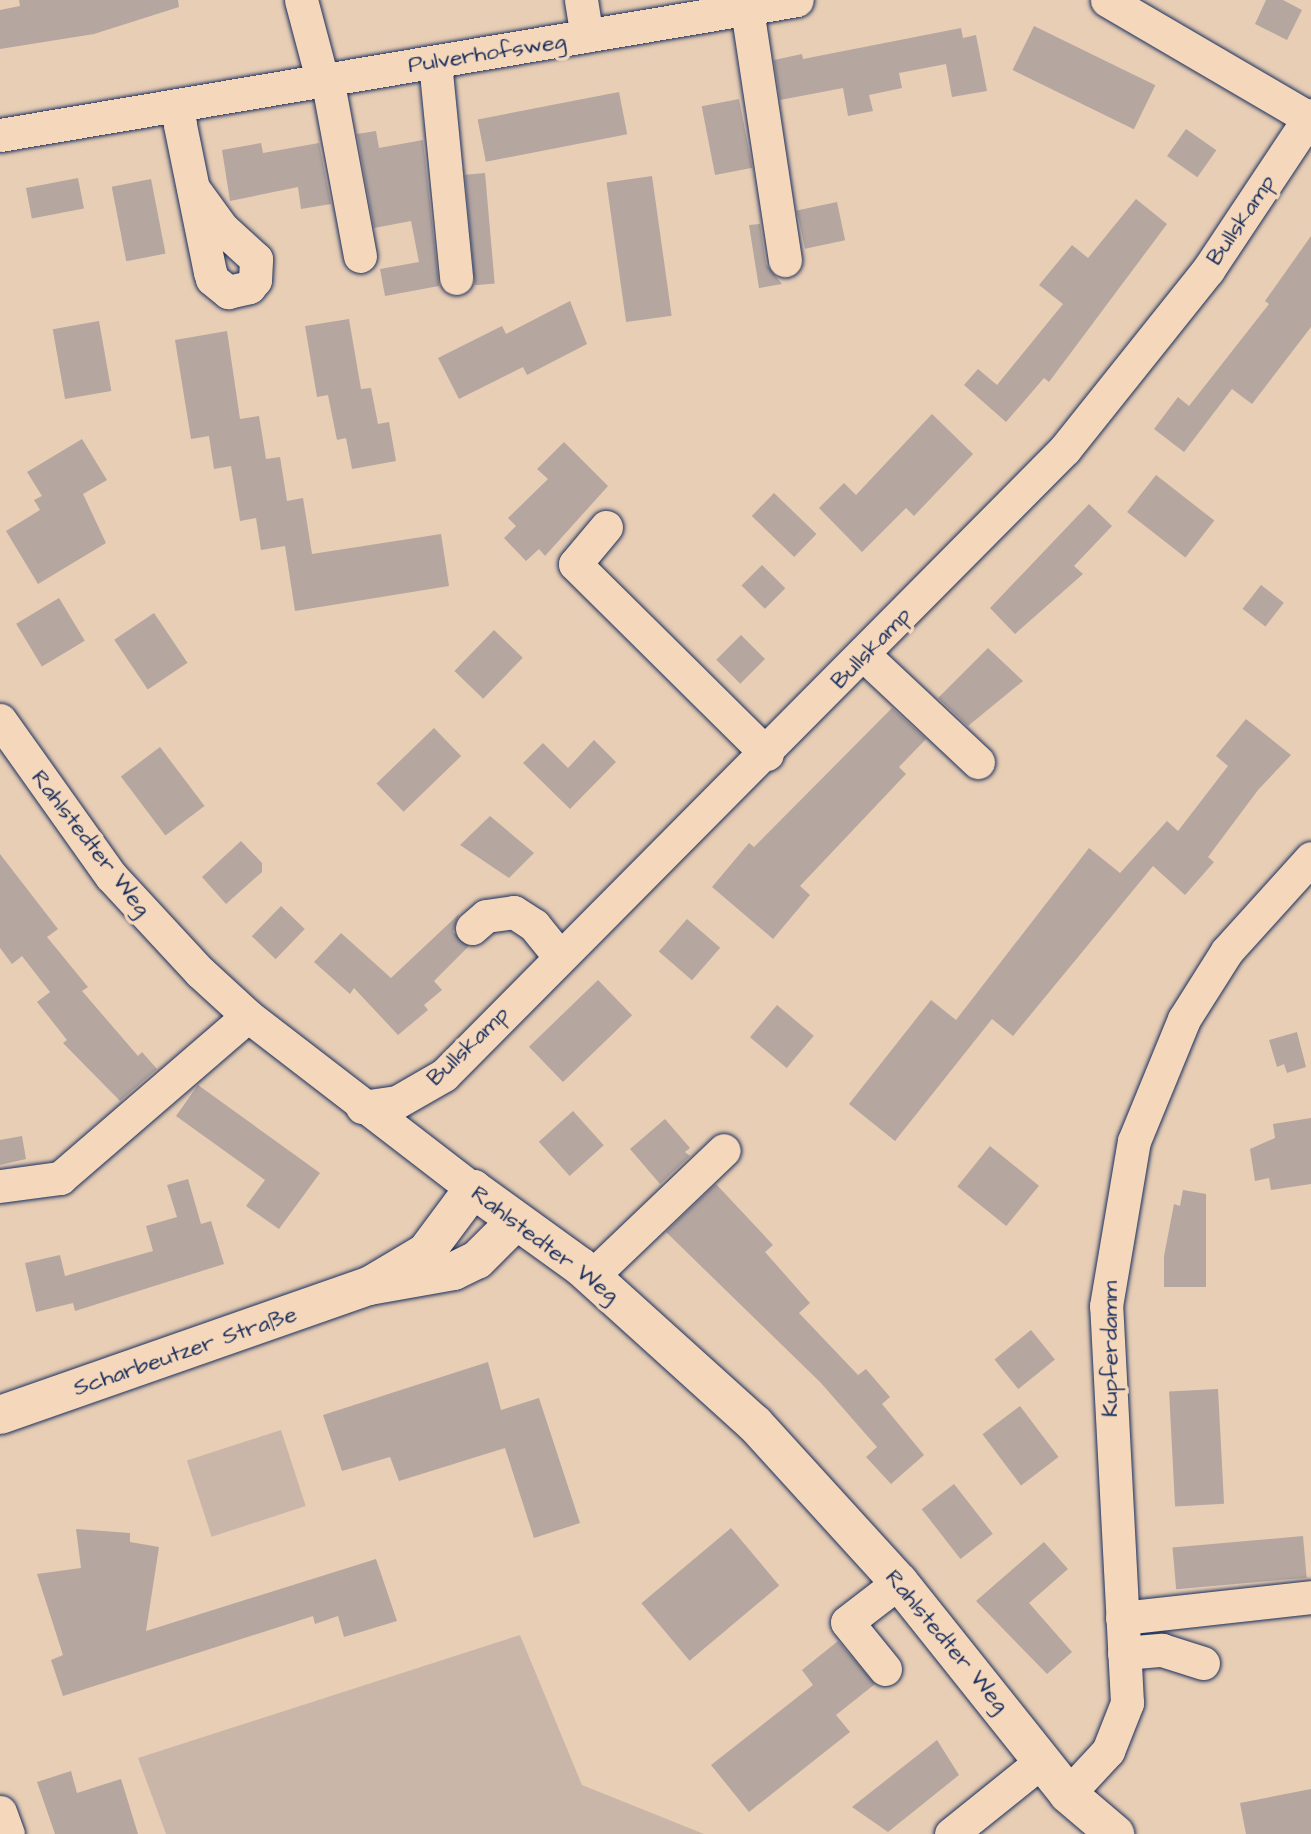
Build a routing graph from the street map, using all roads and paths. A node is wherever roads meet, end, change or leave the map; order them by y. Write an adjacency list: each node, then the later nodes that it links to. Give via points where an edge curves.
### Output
1 (301, 0): 8 (street)
2 (581, 0): 6 (street)
3 (797, 0): 5 (street, Pulverhofsweg)
4 (1107, 0): 10 (street)
5 (747, 9): 6 (street, Pulverhofsweg); 14 (street)
6 (587, 36): 7 (street, Pulverhofsweg)
7 (435, 62): 8 (street, Pulverhofsweg); 15 (street)
8 (325, 79): 9 (street, Pulverhofsweg); 13 (street)
9 (177, 105): 11 (street, Pulverhofsweg); 12 (street)
10 (1310, 117): 17 (street, Bullskamp, via 1208,270 1074,438)
11 (0, 135)
12 (193, 188)
13 (360, 256)
14 (785, 260)
15 (456, 278)
16 (606, 527): 19 (street, via 575,564)
17 (865, 656): 19 (street, Bullskamp); 20 (street)
18 (0, 720): 24 (street, Rahlstedter Weg, via 111,876)
19 (767, 754): 23 (street, Bullskamp)
20 (978, 762)
21 (1311, 859): 35 (street, Kupferdamm, via 1227,951 1184,1019 1134,1141 1106,1306)
22 (472, 928): 23 (street, via 486,916 514,912 534,925)
23 (559, 956): 25 (street, Bullskamp, via 444,1075 397,1102)
24 (248, 1016): 25 (street, Rahlstedter Weg); 27 (street, via 60,1178)
25 (362, 1107): 28 (street, Rahlstedter Weg)
26 (724, 1150): 30 (street)
27 (0, 1186)
28 (473, 1189): 29 (main road, Rahlstedter Weg); 31 (main road, Scharbeutzer Straße, via 426,1252)
29 (515, 1222): 30 (main road, Rahlstedter Weg); 31 (main road, Scharbeutzer Straße, via 477,1260 454,1271)
30 (592, 1276): 33 (main road, Rahlstedter Weg, via 755,1424)
31 (369, 1286): 32 (main road, Scharbeutzer Straße)
32 (0, 1415)
33 (899, 1582): 38 (street, via 847,1622); 39 (main road, Rahlstedter Weg)
34 (1311, 1597): 35 (street)
35 (1122, 1618): 36 (street, Kupferdamm)
36 (1124, 1653): 37 (street, via 1163,1650); 40 (street, Kupferdamm, via 1127,1703 1122,1720 1108,1751)
37 (1203, 1663)
38 (885, 1670)
39 (1043, 1760): 40 (main road, Rahlstedter Weg); 43 (street)
40 (1068, 1794): 44 (main road, Rahlstedter Weg); 45 (main road, Rahlstedter Weg)
41 (0, 1812): 42 (street)
42 (8, 1834)
43 (951, 1834)
44 (1085, 1834)
45 (1115, 1834)

